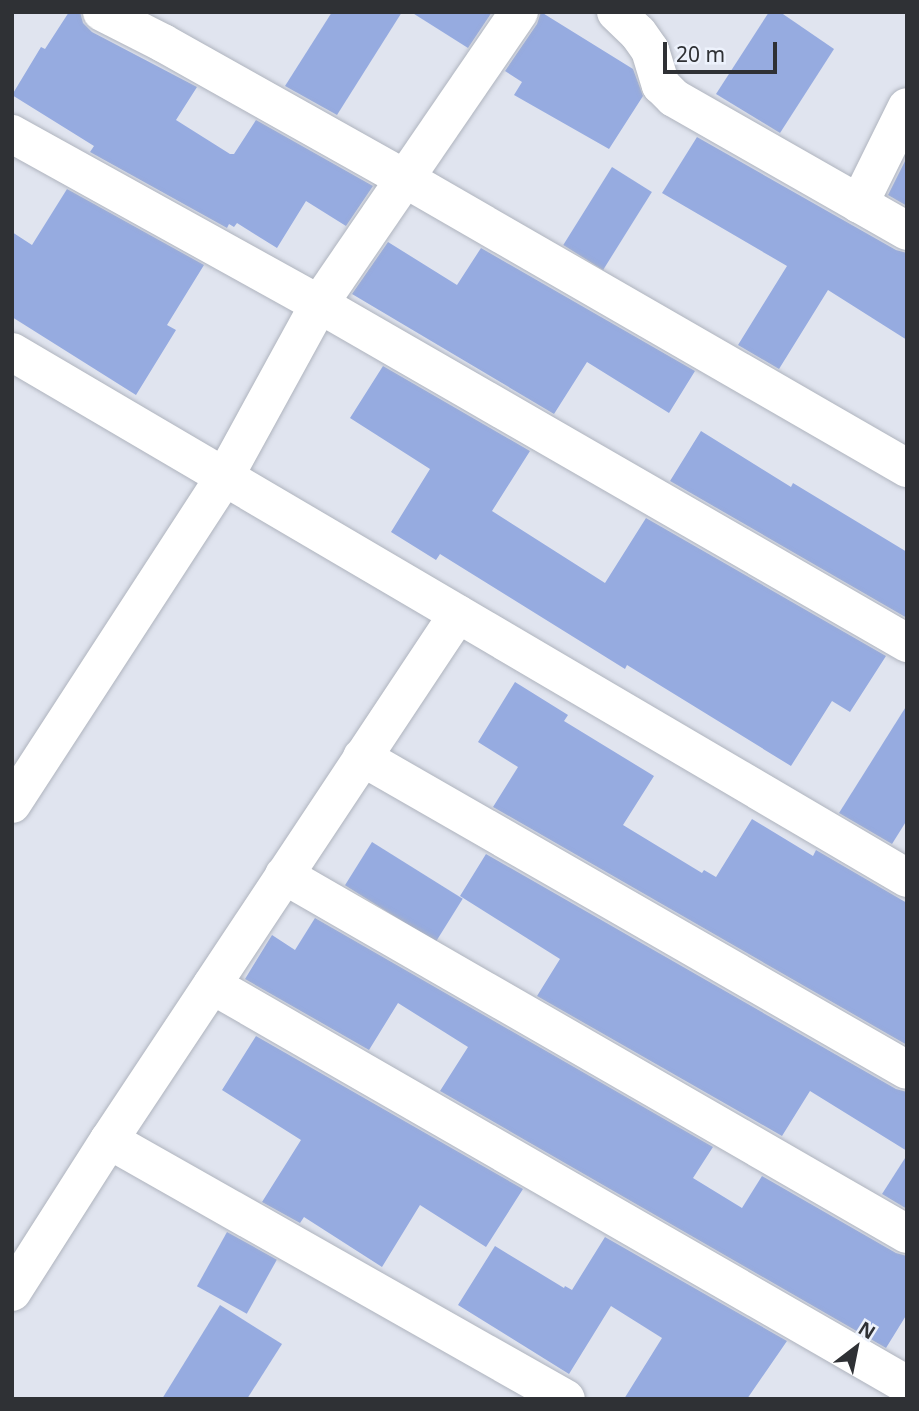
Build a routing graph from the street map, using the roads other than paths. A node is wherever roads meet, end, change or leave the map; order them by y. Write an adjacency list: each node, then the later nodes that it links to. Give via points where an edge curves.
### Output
1 (102, 12): 6 (street)
2 (519, 12): 6 (street)
3 (615, 12): 7 (street, via 650,50 661,85 674,98)
4 (907, 107): 7 (street)
5 (12, 134): 9 (street)
6 (404, 178): 9 (street); 11 (street)
7 (859, 204): 8 (street)
8 (907, 231)
9 (319, 304): 12 (street); 14 (street)
10 (12, 352): 12 (street)
11 (907, 468)
12 (225, 476): 13 (street); 16 (street)
13 (458, 614): 15 (street); 18 (street)
14 (907, 643)
15 (362, 757): 17 (street); 20 (street)
16 (12, 804)
17 (284, 875): 19 (street); 22 (street)
18 (907, 878)
19 (212, 985): 21 (street); 24 (street)
20 (907, 1070)
21 (109, 1140): 23 (street); 25 (street)
22 (907, 1234)
23 (12, 1293)
24 (907, 1385)
25 (566, 1399)

